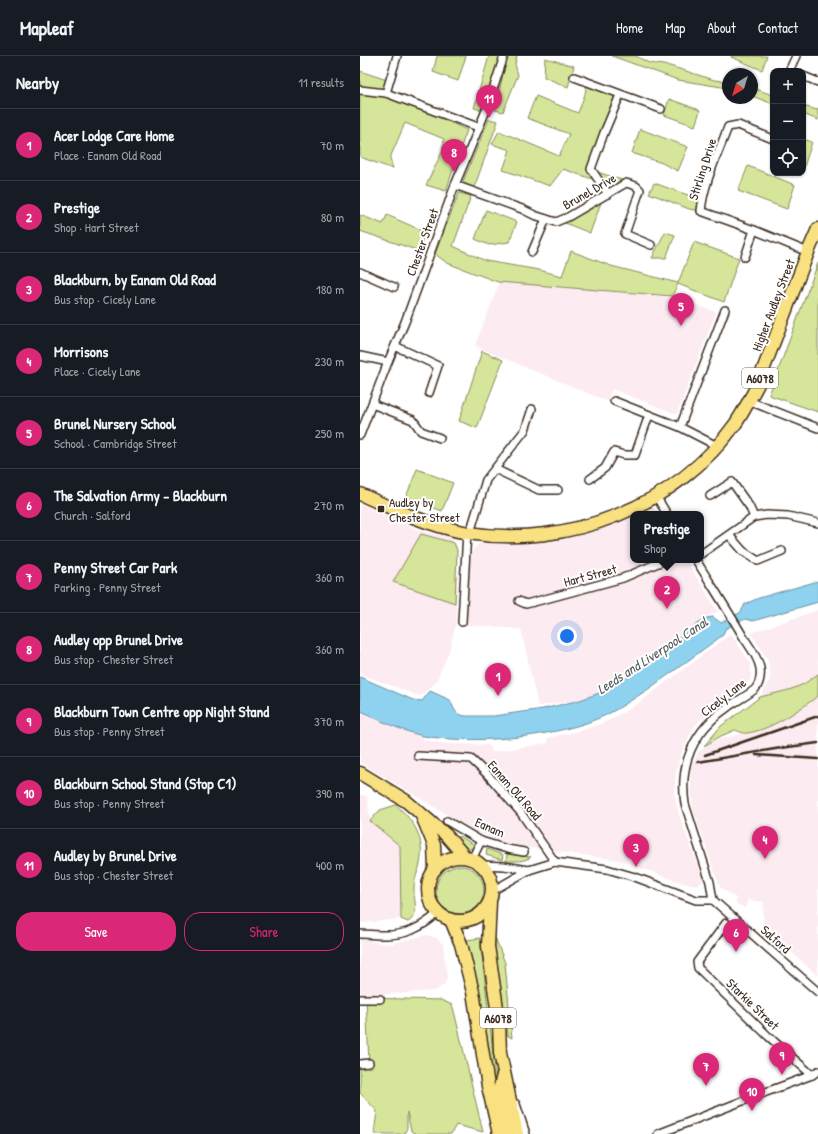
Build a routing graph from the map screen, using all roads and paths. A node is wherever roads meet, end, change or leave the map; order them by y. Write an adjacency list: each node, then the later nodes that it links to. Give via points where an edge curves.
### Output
1 (397, 56): 9 (street)
2 (504, 56): 12 (street, Chester Street)
3 (796, 56): 4 (street)
4 (790, 68)
5 (574, 77): 10 (street)
6 (806, 77): 7 (street)
7 (818, 82)
8 (360, 90): 9 (street)
9 (386, 93): 12 (street)
10 (620, 95): 11 (street); 15 (street, via 591,170)
11 (661, 109)
12 (478, 127): 14 (street, Chester Street)
13 (770, 138): 18 (street, Stirling Drive, via 738,125 728,127 702,200 701,211)
14 (456, 185): 16 (street, Brunel Drive); 26 (street, Chester Street)
15 (608, 194): 16 (street, Brunel Drive, via 560,221); 19 (street, Brunel Drive, via 626,183 640,190 625,234)
16 (546, 219): 20 (street)
17 (818, 229): 21 (highway, Higher Audley Street / A6078)
18 (754, 230): 21 (street, Stirling Drive); 22 (street)
19 (651, 245)
20 (532, 252)
21 (808, 252): 31 (highway, Higher Audley Street / A6078)
22 (745, 257)
23 (360, 272): 24 (street)
24 (394, 287)
25 (725, 310): 35 (street)
26 (395, 346): 28 (street, Chester Street); 29 (street, via 438,366)
27 (360, 356): 28 (street)
28 (388, 362): 32 (street, Chester Street)
29 (429, 393)
30 (614, 401): 34 (street)
31 (749, 401): 36 (street); 39 (highway, Higher Audley Street / A6078, via 736,423)
32 (372, 404): 37 (street, Chester Street); 38 (street, via 413,420 421,431)
33 (532, 408): 40 (street, via 525,430)
34 (649, 415): 35 (street); 41 (street, via 635,455 614,452 604,468)
35 (680, 427): 39 (street)
36 (818, 428)
37 (360, 435)
38 (440, 438)
39 (717, 446): 44 (highway, Higher Audley Street / A6078, via 686,474)
40 (495, 469): 42 (street, via 539,490); 49 (street, via 486,480)
41 (590, 479)
42 (558, 490)
43 (360, 494): 49 (highway, Higher Audley Street / A6078, via 420,520)
44 (656, 496): 46 (street); 49 (highway, Higher Audley Street / A6078, via 614,516 555,533 509,536)
45 (710, 496): 47 (street, via 732,482)
46 (665, 511)
47 (754, 517): 48 (street, via 788,516); 50 (street)
48 (818, 523)
49 (468, 532): 56 (street)
50 (729, 535): 51 (street, via 743,551 758,560); 52 (street)
51 (782, 551)
52 (704, 552)
53 (658, 563): 55 (street, Hart Street, via 623,578 526,604)
54 (698, 563): 68 (street, Cicely Lane, via 739,629 760,669 755,688 706,725 691,749 685,765 685,804 710,882)
55 (520, 601)
56 (462, 622)
57 (418, 756): 64 (street, Eanam Old Road, via 471,759 521,813)
58 (360, 773): 59 (highway, A6078, via 406,801)
59 (422, 815): 63 (highway, A6078); 65 (highway, A6078, via 434,845)
60 (447, 820): 61 (street, Eanam)
61 (481, 841): 62 (street, Eanam); 63 (street)
62 (524, 852)
63 (473, 861): 65 (highway, via 448,859); 66 (street); 67 (highway, A6078, via 488,873)
64 (555, 862): 66 (street); 68 (street, via 607,870 635,877 696,900)
65 (435, 869): 69 (highway, A6078, via 429,879 428,890 430,900)
66 (528, 870): 67 (street)
67 (491, 896): 70 (highway, via 484,910 476,917 464,921); 78 (highway, A6078, via 488,946)
68 (713, 900): 73 (street, Salford)
69 (438, 913): 70 (highway); 72 (street, via 426,923 404,934)
70 (451, 920): 80 (highway, A6078, via 461,944 473,992 488,1086)
71 (726, 923): 79 (street, Starkie Street, via 696,965 768,1036)
72 (360, 934)
73 (818, 992)
74 (360, 999): 75 (street)
75 (380, 999)
76 (369, 1063): 77 (street)
77 (360, 1064)
78 (504, 1072): 81 (highway, via 499,1091); 82 (highway, A6078); 83 (street)
79 (815, 1073): 84 (street)
80 (499, 1134)
81 (509, 1134)
82 (517, 1134)
83 (526, 1134)
84 (658, 1134)

